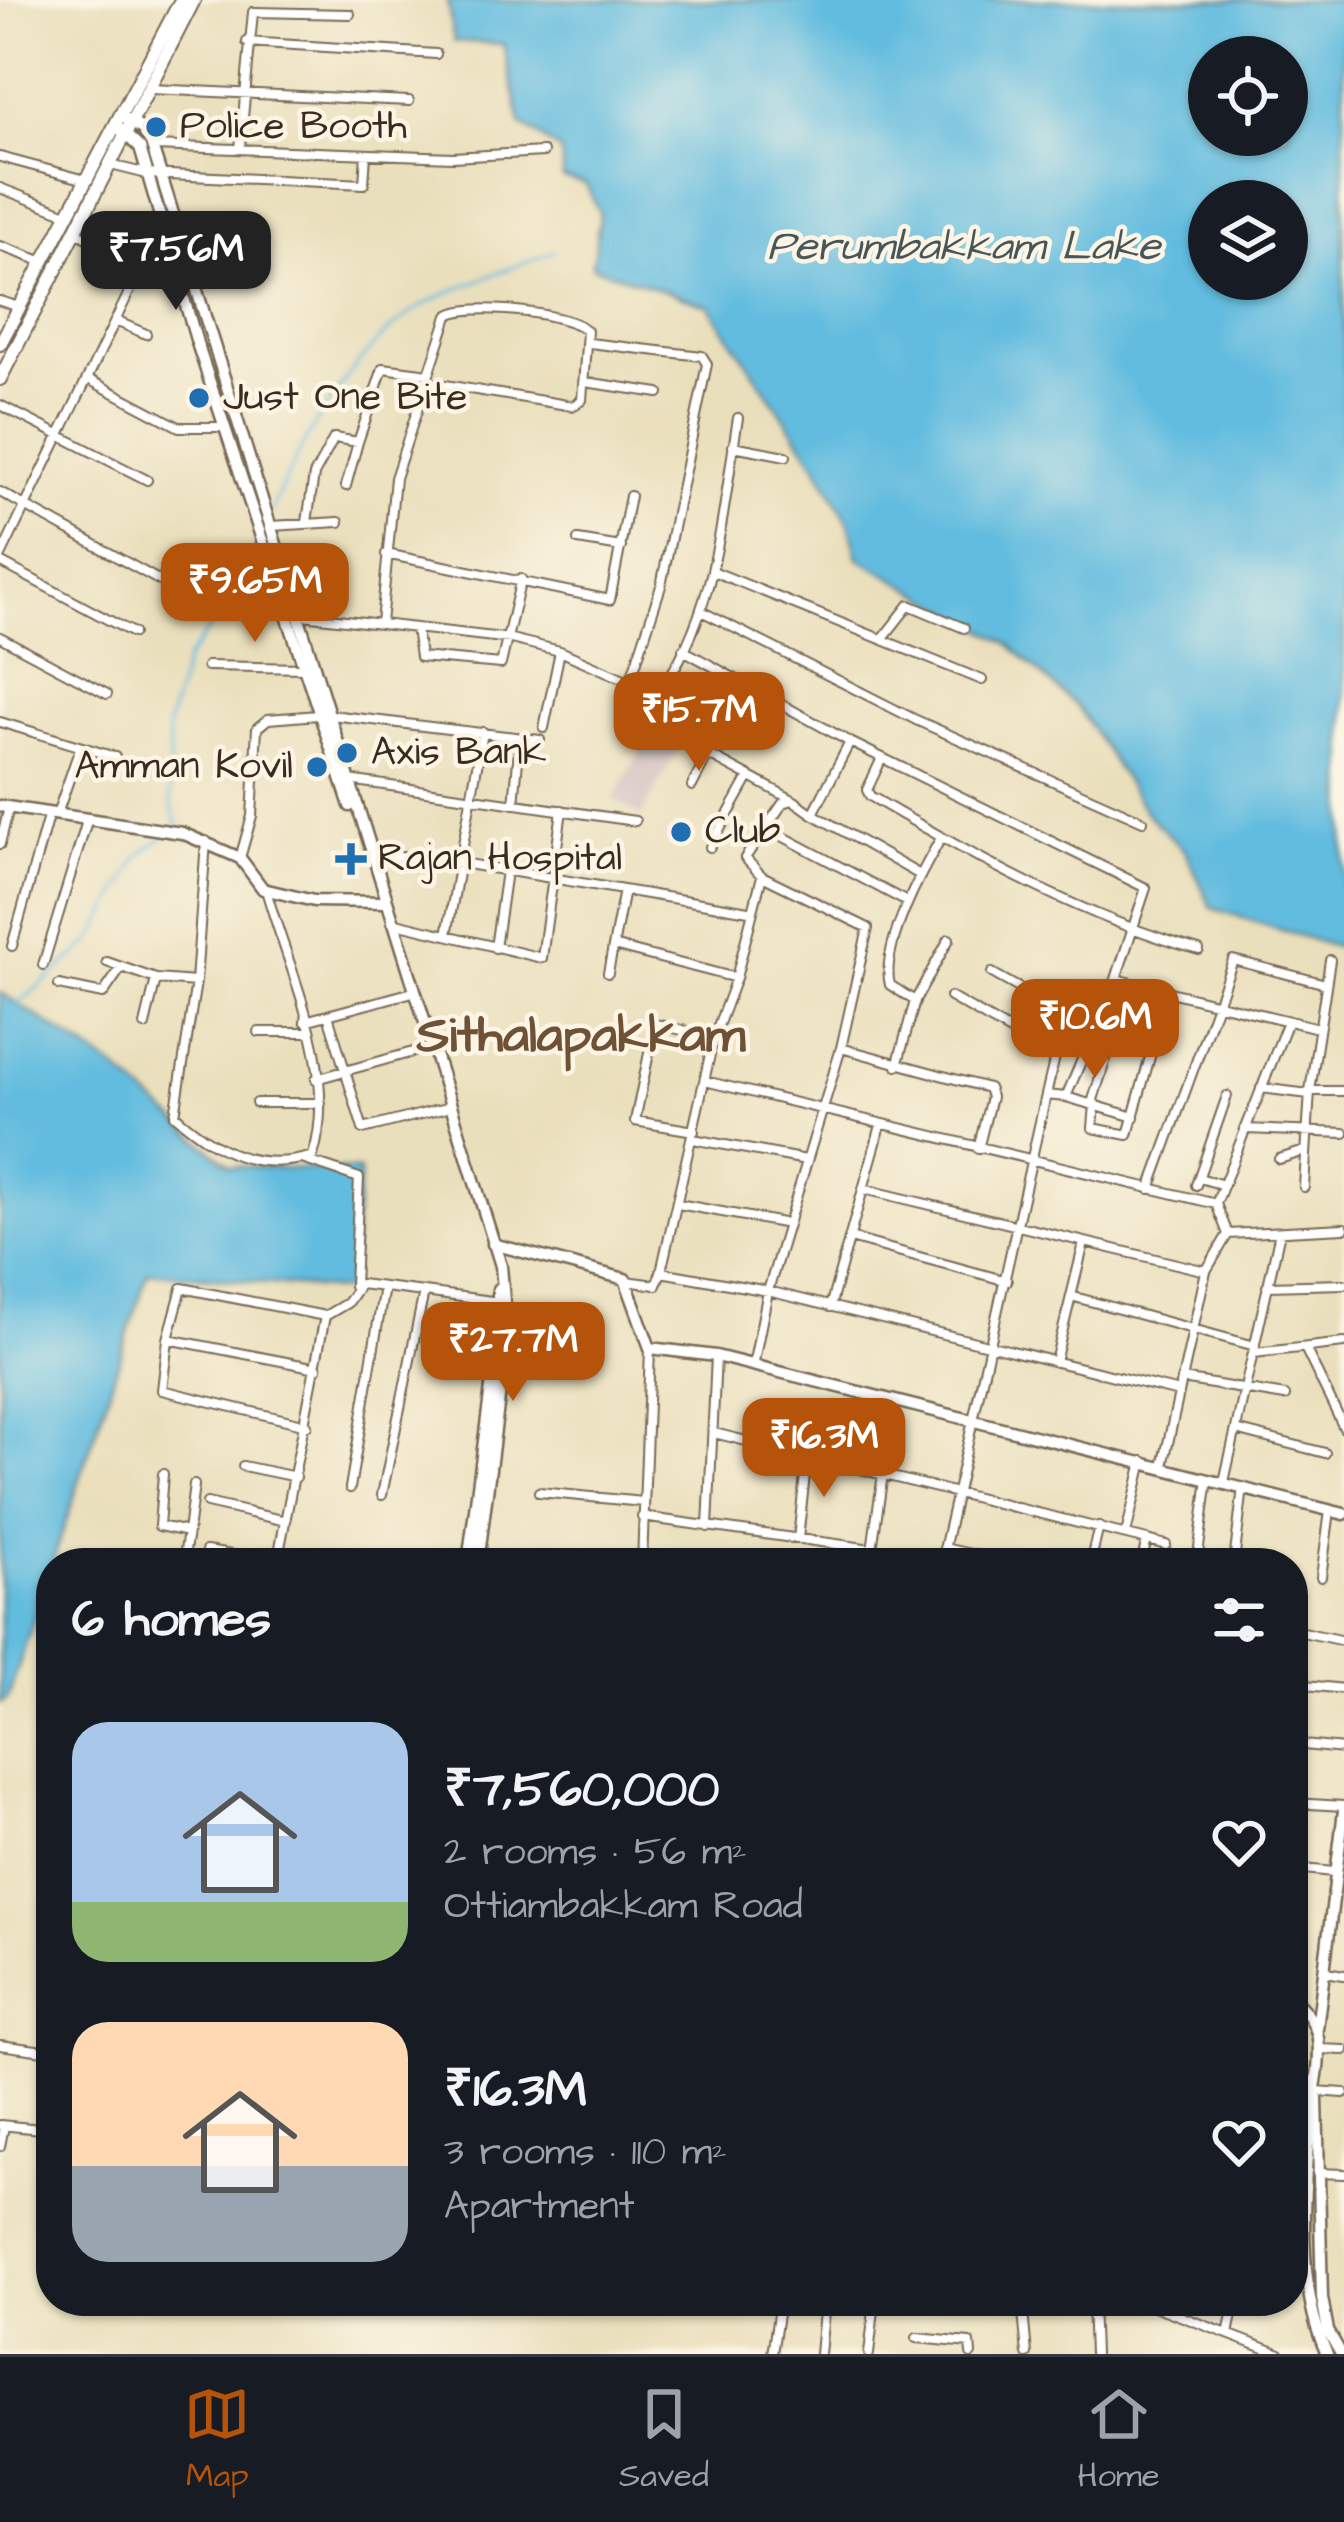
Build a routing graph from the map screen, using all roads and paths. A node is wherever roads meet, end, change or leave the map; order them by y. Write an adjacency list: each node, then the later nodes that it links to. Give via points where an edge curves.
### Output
1 (181, 0): 9 (main road)
2 (194, 0): 6 (main road)
3 (350, 14): 4 (street, via 259,10)
4 (247, 43): 5 (street); 7 (street)
5 (436, 54)
6 (150, 89): 7 (street); 9 (main road)
7 (243, 93): 8 (street); 11 (street)
8 (409, 101)
9 (125, 125): 10 (street); 15 (main road); 16 (street); 17 (main road)
10 (152, 146): 11 (street); 16 (street)
11 (240, 149): 13 (street)
12 (543, 152): 13 (street)
13 (366, 154): 16 (street, via 364,184)
14 (0, 157): 17 (street)
15 (110, 165): 16 (street); 20 (main road)
16 (153, 174): 36 (street); 48 (street)
17 (87, 180): 19 (main road)
18 (0, 188): 19 (street)
19 (68, 214): 22 (main road)
20 (74, 230): 25 (street, via 133,271); 30 (main road)
21 (0, 246): 22 (street)
22 (44, 262): 24 (main road)
23 (0, 301): 24 (street)
24 (21, 307): 28 (main road)
25 (118, 322): 26 (street); 31 (street)
26 (146, 334)
27 (589, 343): 29 (street, via 581,324 568,319 461,307 448,316); 32 (street); 70 (street, via 702,356 707,364 661,586)
28 (0, 344)
29 (428, 378): 32 (street, via 573,406); 38 (street, via 383,368); 51 (street, via 395,478)
30 (0, 379)
31 (88, 379): 36 (street, via 179,427); 37 (street)
32 (585, 382): 33 (street)
33 (659, 393)
34 (0, 405): 37 (street)
35 (738, 418): 39 (street)
36 (225, 427): 57 (street)
37 (60, 435): 41 (street); 45 (street)
38 (358, 442): 42 (street); 46 (street, via 334,438 314,475)
39 (733, 446): 40 (street); 53 (street)
40 (786, 456)
41 (148, 480)
42 (346, 486)
43 (0, 492): 45 (street)
44 (630, 496): 50 (street)
45 (26, 505): 52 (street); 55 (street)
46 (308, 521): 47 (street); 48 (street)
47 (339, 522)
48 (271, 524): 57 (street)
49 (578, 540): 50 (street)
50 (621, 547): 54 (street, via 610,600)
51 (386, 554): 54 (street); 58 (street)
52 (0, 560): 61 (street)
53 (715, 572): 56 (street); 63 (street)
54 (521, 579): 64 (street)
55 (160, 581)
56 (700, 611): 65 (street); 96 (street)
57 (293, 615): 58 (street); 68 (street); 73 (street)
58 (381, 623): 59 (street)
59 (416, 628): 64 (street); 64 (street, via 418,652 429,659 493,667)
60 (964, 628): 63 (street, via 909,605)
61 (134, 633)
62 (0, 637): 72 (street)
63 (883, 638): 69 (street)
64 (511, 640): 66 (street)
65 (683, 650): 71 (street); 79 (street)
66 (560, 651): 70 (street); 75 (street)
67 (207, 667): 68 (street)
68 (303, 668): 73 (street)
69 (982, 680)
70 (630, 682): 71 (street, via 658,694)
71 (664, 686): 81 (street, via 678,697 681,740)
72 (106, 694)
73 (324, 715): 76 (street); 85 (street); 102 (street); 103 (street, via 268,718 257,728)
74 (0, 722): 80 (street)
75 (544, 728)
76 (483, 732): 77 (street); 87 (street)
77 (520, 737): 78 (street); 89 (street)
78 (541, 740)
79 (850, 742): 83 (street); 93 (street)
80 (80, 748): 82 (street); 92 (street)
81 (709, 754): 84 (street); 86 (street)
82 (115, 757)
83 (882, 758): 98 (street, via 870,796); 115 (street, via 1144,885)
84 (749, 777): 88 (street); 101 (street)
85 (350, 780): 87 (street); 102 (street)
86 (692, 786)
87 (472, 797): 89 (street); 104 (street)
88 (794, 800): 93 (street); 97 (street, via 783,802)
89 (514, 804): 91 (street)
90 (5, 806): 92 (street); 100 (street)
91 (562, 810): 95 (street); 108 (street)
92 (52, 814): 94 (street); 118 (street)
93 (813, 814): 106 (street)
94 (87, 820): 99 (street); 124 (street)
95 (634, 821)
96 (1143, 821)
97 (765, 827): 107 (street, via 745,858); 111 (street)
98 (941, 837): 106 (street); 115 (street)
99 (206, 840): 103 (street); 131 (street)
100 (0, 844)
101 (710, 847)
102 (369, 851): 104 (street); 112 (street)
103 (241, 858): 109 (street)
104 (461, 863): 105 (street); 116 (street)
105 (506, 871): 108 (street); 120 (street)
106 (920, 875): 111 (street)
107 (762, 876): 113 (street); 148 (street, via 868,928)
108 (554, 878): 110 (street); 120 (street, via 542,958)
109 (266, 890): 112 (street, via 314,901); 143 (street, via 294,963)
110 (624, 890): 113 (street); 119 (street)
111 (905, 901): 136 (street, via 887,972 890,985)
112 (385, 902): 114 (street)
113 (749, 911): 128 (street)
114 (391, 922): 116 (street); 134 (street)
115 (1134, 932): 121 (street); 130 (street)
116 (447, 935): 120 (street)
117 (949, 939): 136 (street)
118 (12, 946)
119 (613, 946): 126 (street); 128 (street)
120 (495, 948)
121 (1199, 950)
122 (1330, 959): 132 (street)
123 (107, 962): 125 (street)
124 (43, 965)
125 (121, 968): 129 (street); 133 (street, via 103,994)
126 (608, 973)
127 (992, 973): 149 (street, via 1065,1013)
128 (736, 978): 146 (street)
129 (156, 979): 131 (street); 142 (street)
130 (1116, 979): 137 (street); 138 (street)
131 (196, 982): 173 (street, via 175,1115 213,1148 248,1159)
132 (1326, 984): 137 (street, via 1233,960); 144 (street)
133 (59, 985)
134 (413, 992): 139 (street); 147 (street)
135 (950, 997): 149 (street)
136 (915, 1001): 150 (street)
137 (1220, 1002): 141 (street); 180 (street)
138 (1100, 1013): 140 (street); 159 (street)
139 (328, 1015): 143 (street); 151 (street)
140 (1118, 1017): 162 (street); 165 (street, via 1157,1032)
141 (1288, 1021): 144 (street); 154 (street)
142 (145, 1025)
143 (306, 1026): 145 (street); 152 (street)
144 (1318, 1028): 156 (street)
145 (259, 1032)
146 (714, 1036): 153 (street); 170 (street, via 655,1024 650,1044 635,1121)
147 (431, 1047): 151 (street); 163 (street)
148 (842, 1048): 150 (street); 164 (street)
149 (1054, 1056): 157 (street)
150 (897, 1066): 171 (street, via 992,1092)
151 (344, 1071): 152 (street); 163 (street, via 363,1129)
152 (316, 1079): 161 (street)
153 (705, 1081): 164 (street); 170 (street)
154 (1261, 1088): 156 (street); 167 (street)
155 (1344, 1091): 156 (street)
156 (1309, 1092): 168 (street)
157 (1046, 1095): 159 (street); 176 (street)
158 (1227, 1096): 177 (street, via 1198,1181)
159 (1066, 1097): 162 (street)
160 (256, 1103): 161 (street)
161 (321, 1103): 173 (street, via 313,1156)
162 (1094, 1104): 165 (street); 165 (street, via 1093,1128 1128,1135)
163 (450, 1107): 190 (street)
164 (824, 1108): 166 (street); 175 (street)
165 (1134, 1117)
166 (880, 1125): 171 (street); 179 (street)
167 (1245, 1129): 168 (street); 177 (street)
168 (1305, 1131): 169 (street); 172 (street)
169 (1344, 1132)
170 (694, 1135): 175 (street); 181 (street)
171 (978, 1149): 176 (street)
172 (1305, 1151): 174 (street); 178 (street)
173 (304, 1159): 198 (street, via 358,1178)
174 (1279, 1159)
175 (806, 1160): 183 (street)
176 (1034, 1162): 180 (street); 184 (street)
177 (1224, 1185): 182 (street)
178 (1304, 1187)
179 (864, 1189): 184 (street); 188 (street)
180 (1150, 1189): 182 (street)
181 (678, 1204): 183 (street); 191 (street)
182 (1216, 1204): 187 (street)
183 (788, 1224): 200 (street)
184 (1019, 1228): 189 (street); 194 (street)
185 (1344, 1228): 186 (street)
186 (1280, 1232): 187 (street); 196 (street)
187 (1228, 1234): 192 (street)
188 (850, 1238): 194 (street); 203 (street)
189 (1084, 1243): 192 (street); 201 (street)
190 (493, 1244): 193 (street); 202 (street); 257 (street, via 507,1335)
191 (662, 1271): 193 (street, via 656,1285); 200 (street)
192 (1206, 1271): 205 (street)
193 (626, 1281): 209 (street)
194 (1007, 1281): 208 (street)
195 (1344, 1284): 196 (street)
196 (1267, 1286): 211 (street)
197 (385, 1287): 198 (street); 199 (street); 237 (street)
198 (355, 1288): 204 (street)
199 (424, 1292): 202 (street); 240 (street)
200 (768, 1292): 203 (street); 214 (street)
201 (1071, 1296): 205 (street); 213 (street)
202 (500, 1302): 256 (street)
203 (830, 1307): 208 (street)
204 (325, 1316): 206 (street, via 182,1288); 215 (street)
205 (1193, 1329): 211 (street); 216 (street)
206 (168, 1339): 215 (street); 221 (street, via 162,1390)
207 (1344, 1343): 210 (street)
208 (992, 1347): 213 (street); 220 (street)
209 (650, 1348): 212 (street); 241 (street)
210 (1305, 1348): 211 (street); 222 (street)
211 (1255, 1350): 217 (street)
212 (716, 1356): 214 (street); 224 (street)
213 (1055, 1362): 218 (street)
214 (753, 1367): 220 (street)
215 (317, 1369): 221 (street)
216 (1182, 1379): 217 (street); 218 (street)
217 (1246, 1388): 219 (street); 223 (street)
218 (1179, 1392): 229 (street)
219 (1285, 1396)
220 (972, 1420): 227 (street); 239 (street)
221 (307, 1425): 232 (street)
222 (1344, 1428)
223 (1236, 1430): 225 (street); 234 (street)
224 (713, 1433): 226 (street); 247 (street)
225 (1325, 1453)
226 (807, 1456): 231 (street); 251 (street)
227 (1143, 1461): 229 (street); 250 (street)
228 (243, 1466): 232 (street)
229 (1163, 1466): 233 (street)
230 (163, 1474): 249 (street, via 156,1524)
231 (883, 1474): 239 (street); 260 (street)
232 (296, 1477): 246 (street)
233 (1208, 1478): 234 (street); 264 (street)
234 (1224, 1482): 236 (street)
235 (194, 1485): 249 (street)
236 (1243, 1487): 243 (street); 265 (street)
237 (350, 1488)
238 (539, 1492): 241 (street)
239 (957, 1492): 248 (street); 261 (street)
240 (382, 1496)
241 (643, 1502): 245 (street)
242 (206, 1503): 246 (street)
243 (1330, 1511): 244 (street); 266 (street)
244 (1344, 1514)
245 (642, 1516): 247 (street); 258 (street)
246 (286, 1521): 255 (street)
247 (708, 1527): 251 (street)
248 (1099, 1527): 250 (street); 262 (street)
249 (188, 1532): 254 (street)
250 (1126, 1534): 252 (street)
251 (798, 1539): 259 (street)
252 (1147, 1540): 253 (street); 263 (street)
253 (1166, 1546)
254 (186, 1548)
255 (280, 1548)
256 (470, 1548)
257 (480, 1548)
258 (642, 1548)
259 (859, 1548)
260 (872, 1548)
261 (944, 1548)
262 (1094, 1548)
263 (1145, 1548)
264 (1199, 1548)
265 (1236, 1548)
266 (1322, 1577)
267 (1308, 1633): 268 (street)
268 (1344, 1641)
269 (1308, 1685): 270 (street)
270 (1344, 1689)
271 (1308, 1745): 272 (street)
272 (1344, 1749)
273 (1308, 1804): 274 (street)
274 (1344, 1808): 275 (street)
275 (1341, 1846): 277 (street)
276 (1308, 1869): 277 (street)
277 (1334, 1872): 278 (street)
278 (1337, 1902): 279 (street)
279 (1326, 1972): 280 (street); 282 (street)
280 (1344, 1975)
281 (1308, 2020): 282 (street)
282 (1317, 2032): 284 (street)
283 (0, 2045): 286 (street)
284 (1318, 2049): 285 (street); 288 (street)
285 (1344, 2050)
286 (36, 2051)
287 (1308, 2085): 288 (street)
288 (1316, 2089): 289 (street); 290 (street); 295 (street)
289 (1344, 2093)
290 (1310, 2120): 295 (street)
291 (2, 2125): 292 (street); 293 (street)
292 (36, 2128)
293 (0, 2146)
294 (1308, 2173): 295 (street)
295 (1312, 2173): 296 (street); 297 (street); 315 (street, via 1324,2317)
296 (1344, 2174)
297 (1310, 2289): 314 (street)
298 (778, 2316): 307 (street)
299 (824, 2316): 308 (street)
300 (873, 2316): 309 (street)
301 (1024, 2316): 311 (street)
302 (1093, 2316): 312 (street)
303 (1181, 2316): 305 (street)
304 (1232, 2316): 305 (street)
305 (1228, 2334): 313 (street)
306 (917, 2338): 310 (street, via 970,2343)
307 (772, 2354)
308 (820, 2354)
309 (869, 2354)
310 (971, 2354)
311 (1028, 2354)
312 (1094, 2354)
313 (1280, 2354)
314 (1327, 2354)
315 (1341, 2354)

